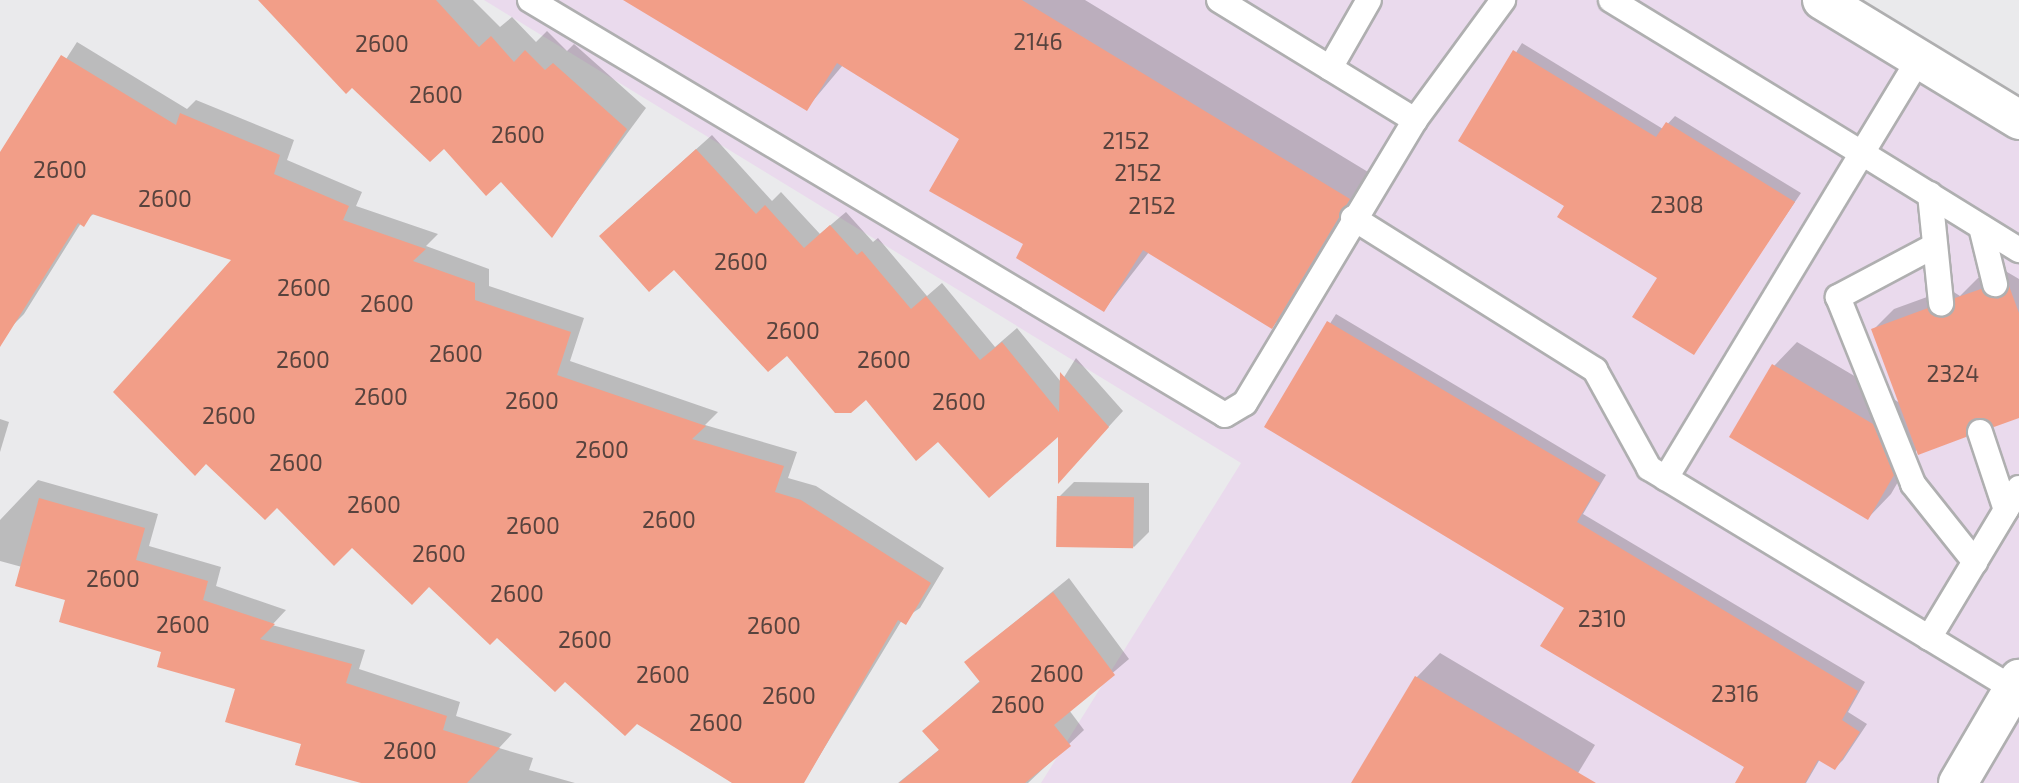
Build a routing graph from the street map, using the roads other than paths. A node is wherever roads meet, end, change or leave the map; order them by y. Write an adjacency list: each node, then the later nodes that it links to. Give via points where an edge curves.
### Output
1 (530, 0): 13 (lane, via 1225,415 1245,402)
2 (1219, 0): 8 (lane)
3 (1369, 0): 8 (lane)
4 (1503, 0): 9 (lane)
5 (1611, 0): 11 (lane)
6 (1822, 0): 7 (main road)
7 (1919, 59): 10 (main road); 11 (lane)
8 (1330, 68): 9 (lane)
9 (1415, 120): 13 (lane)
10 (2019, 120)
11 (1862, 153): 12 (lane); 20 (lane)
12 (1930, 194): 14 (lane); 15 (lane)
13 (1353, 218): 20 (lane, via 1595,370 1649,468)
14 (1981, 227): 16 (lane); 17 (lane)
15 (1934, 246): 18 (lane); 23 (lane, via 1838,297 1913,484)
16 (2019, 250)
17 (1995, 284)
18 (1941, 303)
19 (1980, 432): 22 (lane)
20 (1666, 478): 24 (lane)
21 (2019, 488): 22 (lane)
22 (2006, 510): 23 (lane)
23 (1975, 562): 24 (lane)
24 (1929, 638): 25 (lane)
25 (2016, 684): 26 (main road)
26 (1958, 783)

